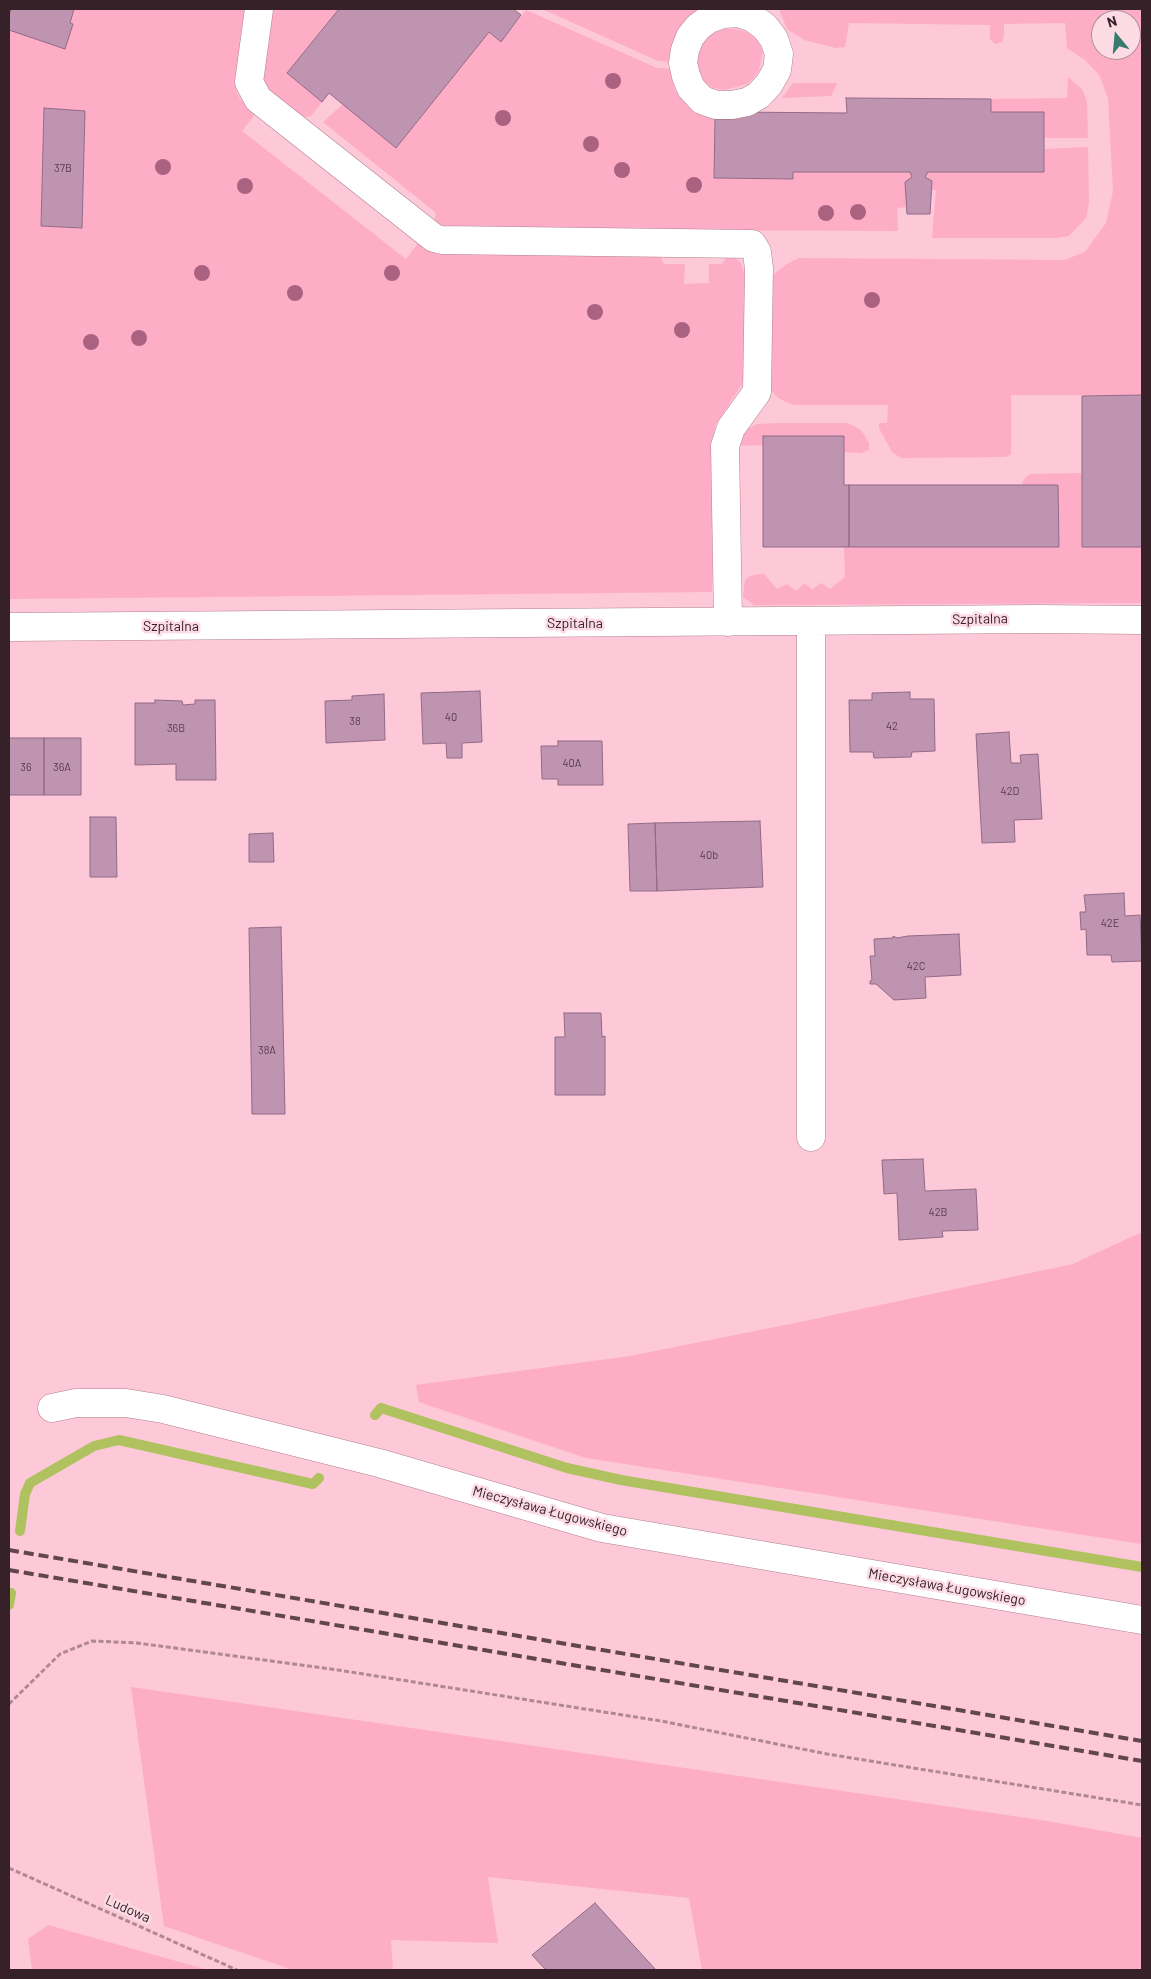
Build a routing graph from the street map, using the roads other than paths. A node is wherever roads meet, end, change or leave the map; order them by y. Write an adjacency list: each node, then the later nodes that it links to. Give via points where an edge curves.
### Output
1 (259, 9): 4 (street, via 248,82 258,99 434,238 752,244 757,252 759,269 757,392 731,428 725,446)
2 (1142, 620): 3 (street, Szpitalna)
3 (811, 621): 4 (street, Szpitalna); 6 (street)
4 (728, 622): 5 (street, Szpitalna)
5 (9, 627)
6 (811, 1137)
7 (52, 1408): 8 (street, Mieczysława Ługowskiego, via 76,1403 126,1403 163,1409 379,1463 602,1528)
8 (1142, 1620)

